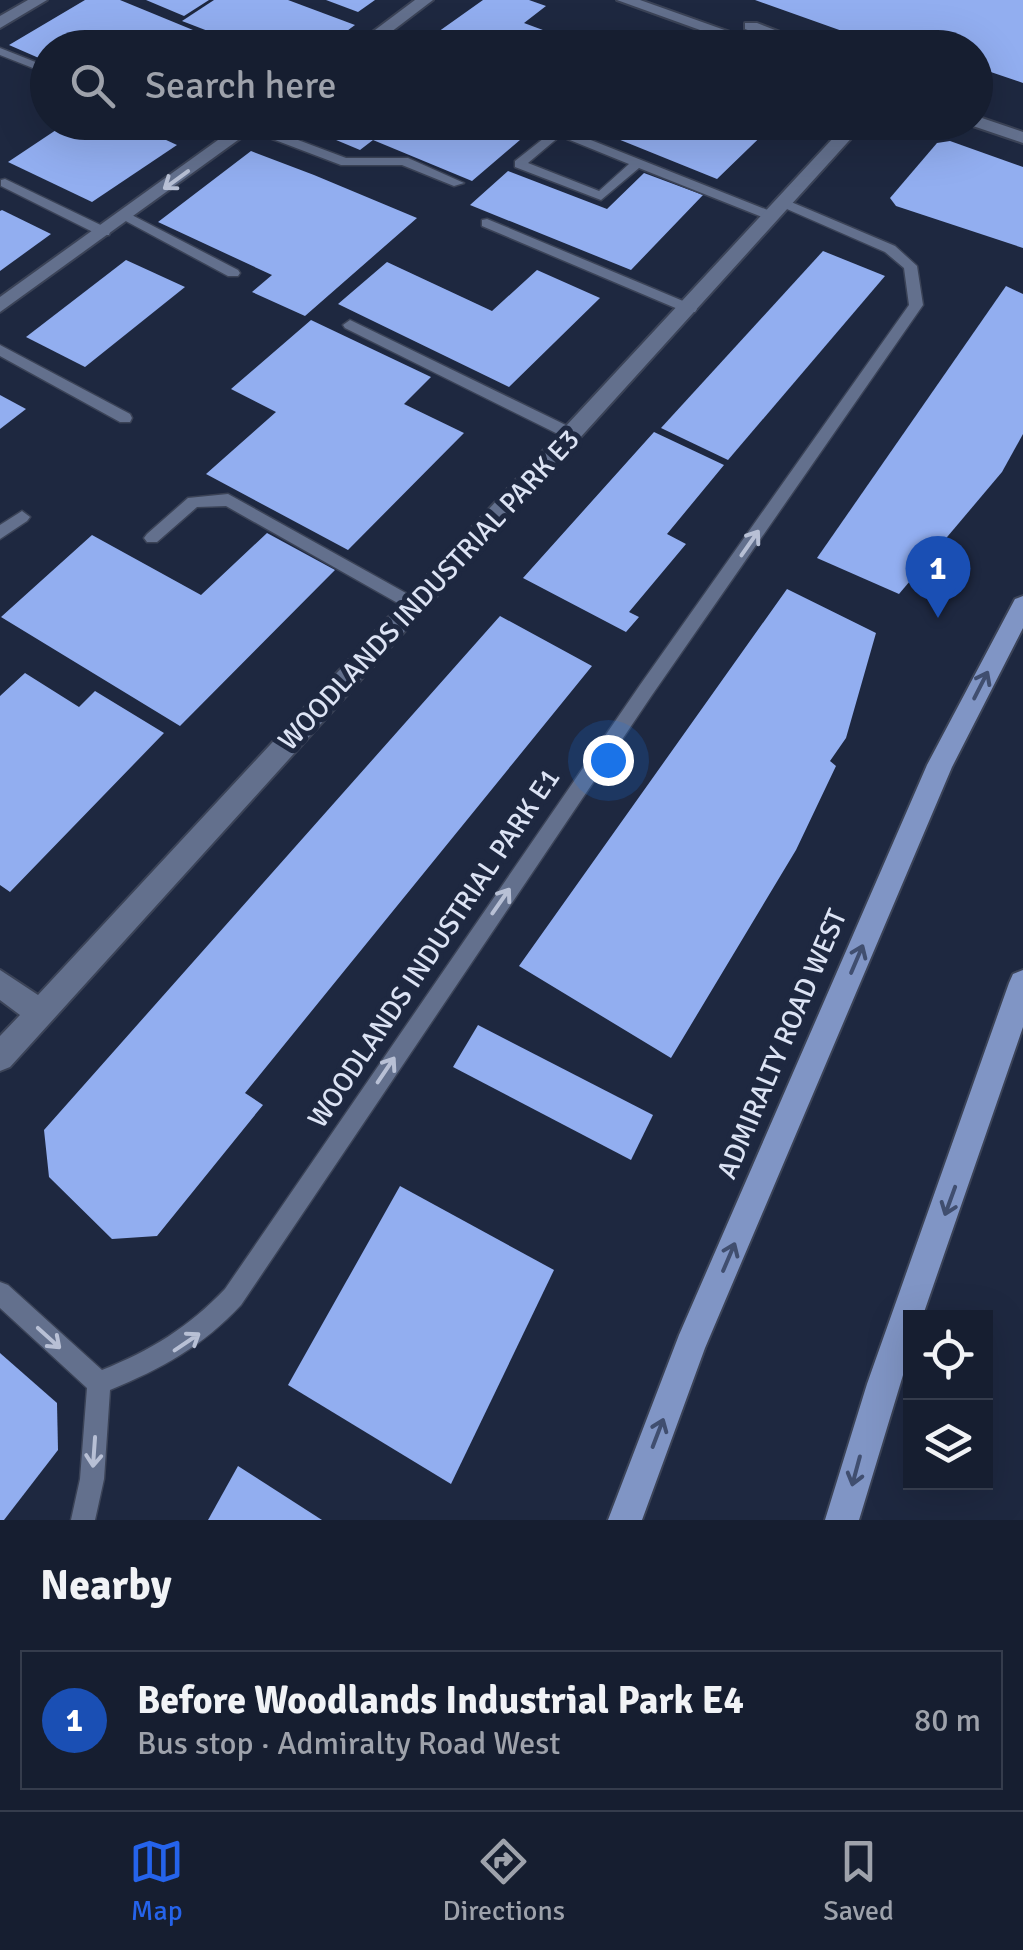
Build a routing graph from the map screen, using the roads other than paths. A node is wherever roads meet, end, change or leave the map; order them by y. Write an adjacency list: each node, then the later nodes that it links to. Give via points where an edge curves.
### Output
1 (39, 0): 7 (street)
2 (424, 0): 8 (street)
3 (625, 0): 6 (street)
4 (676, 0): 5 (street)
5 (698, 8): 6 (street); 10 (street)
6 (684, 20): 9 (street)
7 (0, 23)
8 (384, 30)
9 (713, 30)
10 (751, 30)
11 (0, 51): 12 (lane)
12 (30, 64)
13 (993, 110): 14 (street)
14 (1023, 121)
15 (993, 127): 16 (street)
16 (1023, 138)
17 (230, 140): 26 (street, one-way to 26)
18 (291, 140): 24 (lane, via 345,162 404,161)
19 (547, 140): 22 (lane, WOODLANDS INDUSTRIAL PARK E1, via 519,164 601,196)
20 (580, 140): 22 (lane, WOODLANDS INDUSTRIAL PARK E1)
21 (841, 140): 25 (street, WOODLANDS INDUSTRIAL PARK E3)
22 (637, 163): 25 (lane, WOODLANDS INDUSTRIAL PARK E1)
23 (4, 183): 28 (lane)
24 (458, 183)
25 (777, 210): 31 (street, WOODLANDS INDUSTRIAL PARK E3); 46 (lane, WOODLANDS INDUSTRIAL PARK E1, one-way to 25, via 169,1354 204,1331 233,1298 916,305 910,266 890,249)
26 (126, 216): 28 (street); 29 (lane)
27 (487, 223): 31 (lane)
28 (104, 232): 30 (street)
29 (233, 273)
30 (0, 306)
31 (690, 309): 35 (street, WOODLANDS INDUSTRIAL PARK E3)
32 (350, 325): 35 (lane)
33 (0, 350): 34 (lane)
34 (125, 418)
35 (573, 436): 40 (street, WOODLANDS INDUSTRIAL PARK E3)
36 (22, 516): 37 (lane)
37 (0, 534)
38 (152, 538): 40 (lane, via 193,502 228,500)
39 (1023, 605): 48 (main road, ADMIRALTY ROAD WEST, one-way to 39, via 690,1346 940,765)
40 (416, 606): 43 (street, WOODLANDS INDUSTRIAL PARK E3)
41 (0, 983): 43 (street)
42 (1023, 983): 49 (main road, one-way to 49, via 984,1110 869,1422)
43 (39, 1012): 44 (street, WOODLANDS INDUSTRIAL PARK E3)
44 (0, 1057)
45 (0, 1292): 46 (lane, one-way to 46)
46 (98, 1382): 47 (lane, one-way to 47, via 92,1479)
47 (82, 1520)
48 (625, 1520)
49 (842, 1520)

